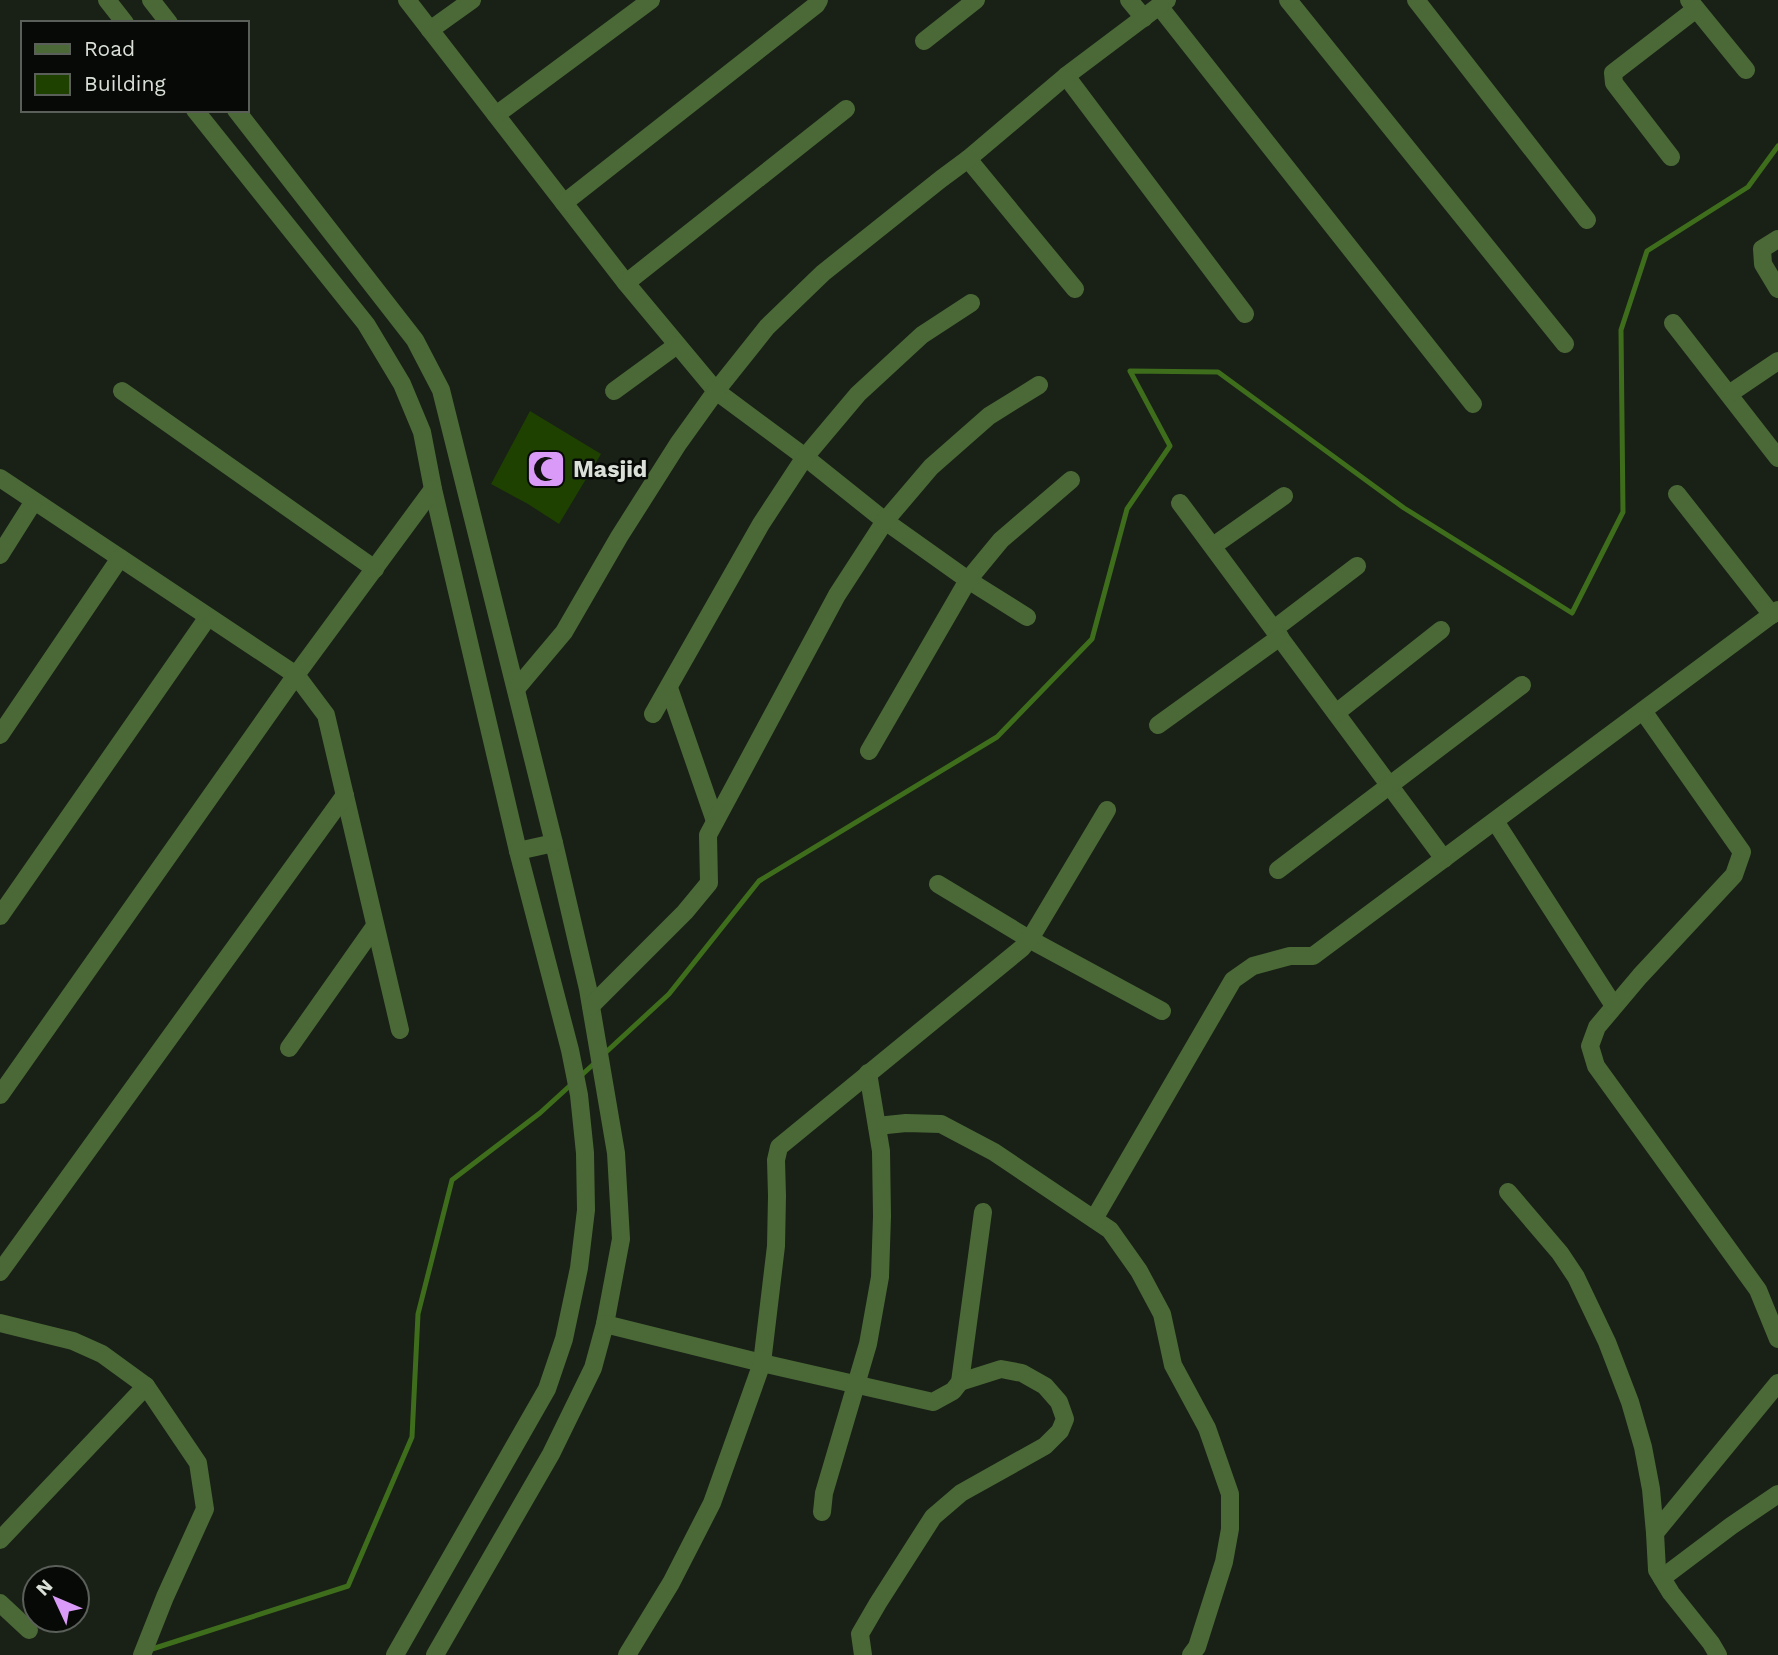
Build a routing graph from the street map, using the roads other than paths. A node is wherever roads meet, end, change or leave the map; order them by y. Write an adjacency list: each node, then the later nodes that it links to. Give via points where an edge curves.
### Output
1 (107, 0): 14 (street)
2 (151, 0): 15 (street)
3 (407, 0): 16 (street)
4 (472, 0): 16 (street)
5 (651, 0): 23 (street)
6 (819, 0): 26 (street)
7 (976, 0): 17 (street)
8 (1129, 0): 13 (street)
9 (1288, 0): 35 (street)
10 (1416, 0): 27 (street)
11 (1163, 3): 13 (street); 43 (street)
12 (1693, 5): 18 (street); 24 (street, via 1612,72 1614,83)
13 (1143, 18): 19 (street)
14 (123, 21)
15 (167, 21)
16 (430, 30): 23 (street)
17 (924, 41)
18 (1746, 71)
19 (1066, 76): 25 (street); 33 (street)
20 (846, 109): 29 (street)
21 (197, 112): 48 (street, via 366,324 402,384 422,432)
22 (238, 112): 68 (street, via 415,340 441,390)
23 (496, 115): 26 (street)
24 (1671, 156)
25 (968, 159): 30 (street); 41 (street, via 823,273 767,327)
26 (564, 203): 29 (street)
27 (1587, 220)
28 (1778, 239): 31 (street, via 1762,249 1763,264)
29 (626, 282): 36 (street)
30 (1075, 289)
31 (1778, 289)
32 (971, 303): 44 (street, via 922,335 858,394)
33 (1245, 314)
34 (1673, 323): 42 (street)
35 (1565, 344)
36 (677, 345): 40 (street); 41 (street)
37 (1778, 361): 42 (street)
38 (1039, 385): 53 (street, via 989,416 931,467)
39 (122, 391): 58 (street)
40 (614, 391)
41 (716, 391): 44 (street); 68 (street, via 619,537 564,632)
42 (1729, 394): 45 (street)
43 (1473, 404)
44 (805, 457): 53 (street); 67 (street, via 761,524)
45 (1778, 458)
46 (0, 478): 51 (street)
47 (1071, 480): 59 (street, via 1001,540)
48 (433, 489): 58 (street); 81 (street)
49 (1677, 494): 60 (street)
50 (1284, 496): 54 (street)
51 (34, 501): 55 (street); 56 (street)
52 (1181, 502): 54 (street)
53 (885, 521): 59 (street); 78 (street, via 837,595)
54 (1213, 547): 64 (street)
55 (0, 555)
56 (120, 558): 61 (street); 73 (street)
57 (1357, 566): 64 (street)
58 (375, 569): 65 (street)
59 (968, 580): 62 (street); 74 (street)
60 (1775, 613): 69 (street)
61 (208, 617): 65 (street); 85 (street)
62 (1027, 617)
63 (1441, 630): 70 (street)
64 (1277, 633): 70 (street); 72 (street)
65 (296, 675): 76 (street, via 326,715); 94 (street)
66 (1522, 685): 75 (street)
67 (669, 688): 71 (street); 78 (street)
68 (516, 690): 80 (street)
69 (1643, 711): 79 (street); 88 (street, via 1742,852 1734,875)
70 (1336, 713): 75 (street)
71 (653, 714)
72 (1158, 724)
73 (0, 735)
74 (869, 751)
75 (1390, 785): 82 (street); 83 (street)
76 (345, 795): 86 (street); 99 (street)
77 (1107, 810): 87 (street)
78 (715, 821): 90 (street, via 708,835 709,883)
79 (1495, 821): 82 (street); 88 (street)
80 (554, 843): 81 (street); 90 (street)
81 (518, 851): 116 (street, via 578,1093 586,1210 579,1268 564,1339 547,1389)
82 (1444, 859): 98 (street, via 1313,956 1290,956 1253,966 1233,980)
83 (1278, 870)
84 (939, 884): 87 (street)
85 (0, 916)
86 (375, 926): 91 (street); 92 (street)
87 (1029, 939): 89 (street); 93 (street)
88 (1614, 1006): 102 (street, via 1597,1027 1590,1046 1596,1066 1758,1290)
89 (1162, 1011)
90 (592, 1014): 101 (street, via 615,1153 621,1239)
91 (400, 1030)
92 (289, 1048)
93 (868, 1073): 95 (street); 103 (street, via 779,1147 776,1246)
94 (0, 1096)
95 (877, 1126): 98 (street, via 941,1124 994,1152); 106 (street, via 881,1150 880,1277)
96 (1508, 1192): 110 (street, via 1560,1253 1607,1342 1643,1447)
97 (983, 1212): 104 (street)
98 (1094, 1219): 120 (street, via 1110,1230 1162,1314 1172,1365 1207,1428 1230,1494 1224,1562)
99 (0, 1272)
100 (0, 1323): 107 (street, via 74,1341 102,1354)
101 (606, 1324): 103 (street); 117 (street, via 593,1368 551,1454)
102 (1778, 1339)
103 (762, 1363): 106 (street); 118 (street, via 712,1503)
104 (960, 1382): 106 (street, via 933,1402); 119 (street, via 1001,1370 1022,1373 1045,1386 1059,1402 1065,1419 1045,1447 961,1493 933,1517 860,1634)
105 (1778, 1383): 110 (street)
106 (856, 1385): 109 (street)
107 (146, 1386): 111 (street); 115 (street, via 198,1463 205,1509)
108 (1778, 1494): 112 (street)
109 (822, 1512)
110 (1655, 1533): 112 (street, via 1657,1570)
111 (0, 1540)
112 (1662, 1578): 121 (street)
113 (0, 1603): 114 (street)
114 (21, 1623)
115 (144, 1647)
116 (395, 1655)
117 (435, 1655)
118 (627, 1655)
119 (863, 1655)
120 (1191, 1655)
121 (1718, 1655)

